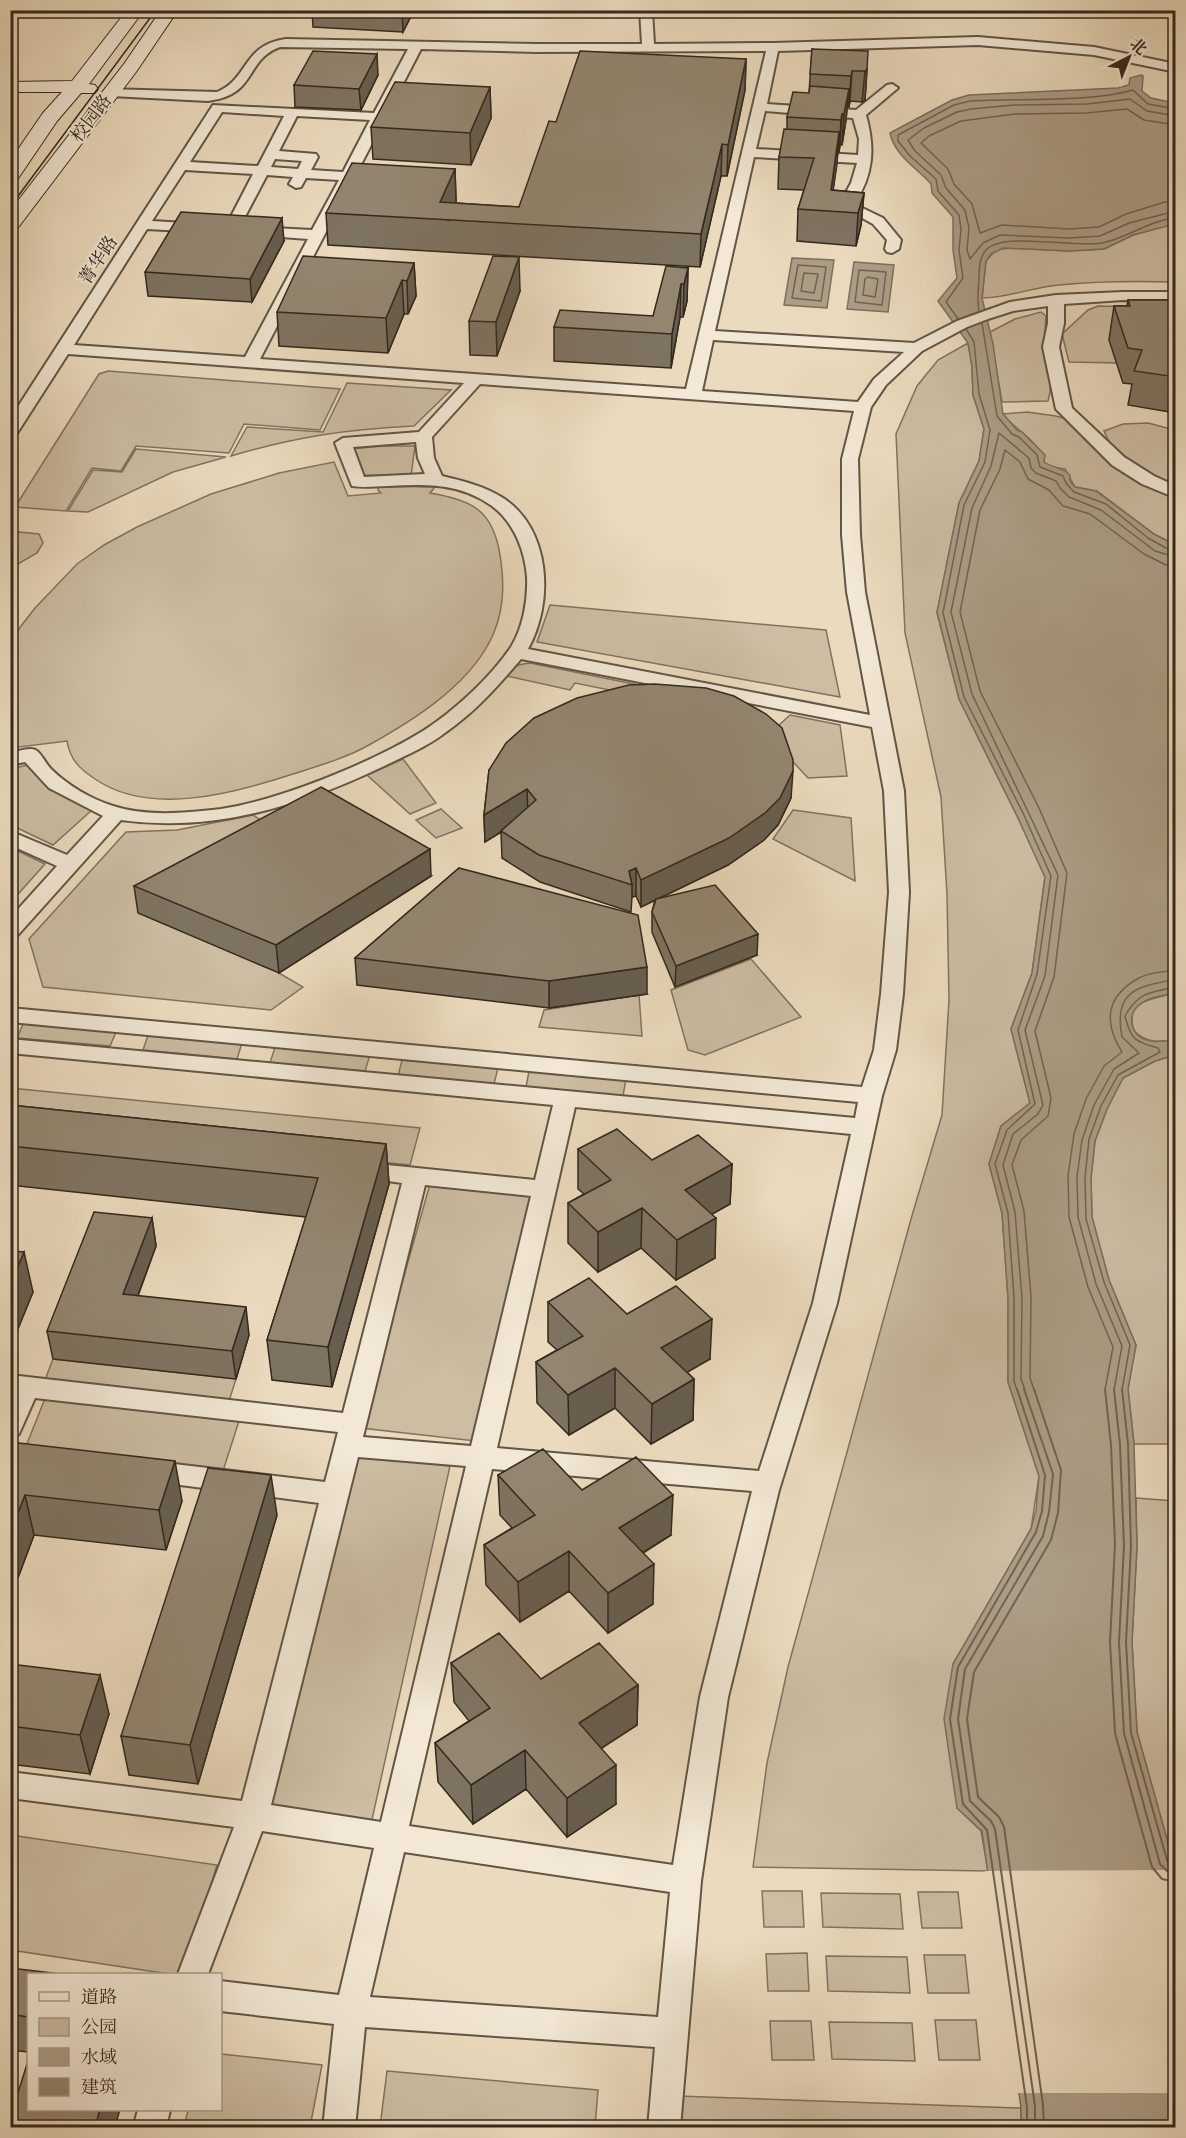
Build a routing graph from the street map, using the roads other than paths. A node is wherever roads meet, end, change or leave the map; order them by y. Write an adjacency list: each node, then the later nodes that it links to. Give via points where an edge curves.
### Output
1 (136, 10): 7 (street, 校园路)
2 (170, 10): 12 (street, 校园路)
3 (646, 10): 5 (street)
4 (416, 46): 5 (street); 12 (street, via 279,44 262,52 233,91 212,97); 18 (street)
5 (648, 47): 6 (street)
6 (773, 47): 8 (street, via 978,41 1094,51); 14 (street)
7 (95, 64): 9 (street); 11 (street, 校园路)
8 (1176, 68)
9 (10, 86): 11 (street)
10 (892, 88): 16 (street)
11 (70, 91): 12 (street); 13 (street); 17 (street, 校园路)
12 (111, 92): 28 (street, 校园路)
13 (18, 104): 17 (street)
14 (759, 107): 16 (street); 19 (street)
15 (293, 112): 18 (street); 20 (street); 22 (street, 菁华路, via 218,108)
16 (859, 114): 21 (street, via 866,140)
17 (50, 117): 25 (street, 校园路)
18 (379, 117): 26 (street)
19 (748, 153): 21 (street); 35 (street)
20 (271, 155): 23 (street); 24 (street, via 311,157)
21 (863, 159): 32 (street, via 855,194 846,205 878,221 894,240)
22 (181, 166): 23 (street); 29 (street, 菁华路)
23 (263, 171): 24 (street); 27 (street)
24 (302, 173): 26 (street); 27 (street, via 295,186)
25 (10, 176)
26 (348, 176): 31 (street)
27 (256, 184): 30 (street)
28 (10, 225)
29 (143, 225): 30 (street); 37 (street, 菁华路)
30 (231, 230): 31 (street)
31 (317, 235): 38 (street)
32 (892, 249)
33 (1176, 297): 34 (street)
34 (1056, 300): 36 (street, via 1010,307 962,324); 45 (street, via 1051,347 1064,409 1118,461)
35 (707, 334): 36 (street); 40 (street)
36 (926, 343): 41 (street, via 880,382)
37 (64, 349): 38 (street); 42 (street, 菁华路)
38 (250, 363): 39 (street)
39 (476, 379): 40 (street); 43 (street)
40 (693, 394): 41 (street)
41 (863, 406): 47 (street, via 850,459 850,536)
42 (10, 432)
43 (424, 436): 44 (street, via 426,459); 44 (street, via 343,443 358,482)
44 (435, 479): 46 (street, via 486,495 512,512 528,537 536,570 531,620)
45 (1176, 493)
46 (516, 652): 47 (street); 49 (street, via 468,706 429,736 334,782 280,801 206,815 178,818)
47 (880, 723): 55 (street, via 894,791 899,892 885,1050)
48 (10, 759): 49 (street, via 30,755 45,776 90,803)
49 (117, 813): 51 (street)
50 (10, 837): 51 (street)
51 (69, 864): 52 (street)
52 (10, 931)
53 (10, 1015): 55 (street)
54 (10, 1046): 56 (street)
55 (871, 1096): 57 (street)
56 (566, 1098): 57 (street); 60 (street)
57 (865, 1127): 66 (street, via 825,1303)
58 (335, 1168): 59 (street)
59 (416, 1176): 60 (street); 63 (street)
60 (545, 1189): 64 (street)
61 (18, 1386): 62 (street); 63 (street)
62 (10, 1427)
63 (350, 1435): 64 (street); 67 (street)
64 (482, 1456): 66 (street); 70 (street)
65 (124, 1468): 67 (street)
66 (768, 1482): 71 (street, via 714,1697)
67 (335, 1494): 69 (street)
68 (10, 1785): 69 (street)
69 (253, 1816): 70 (street); 72 (street)
70 (393, 1836): 71 (street); 74 (street)
71 (686, 1881): 75 (street)
72 (193, 1973)
73 (222, 1996): 74 (street)
74 (351, 2012): 75 (street); 78 (street)
75 (671, 2033): 79 (street)
76 (153, 2111): 77 (street)
77 (149, 2127)
78 (339, 2127)
79 (664, 2127)

